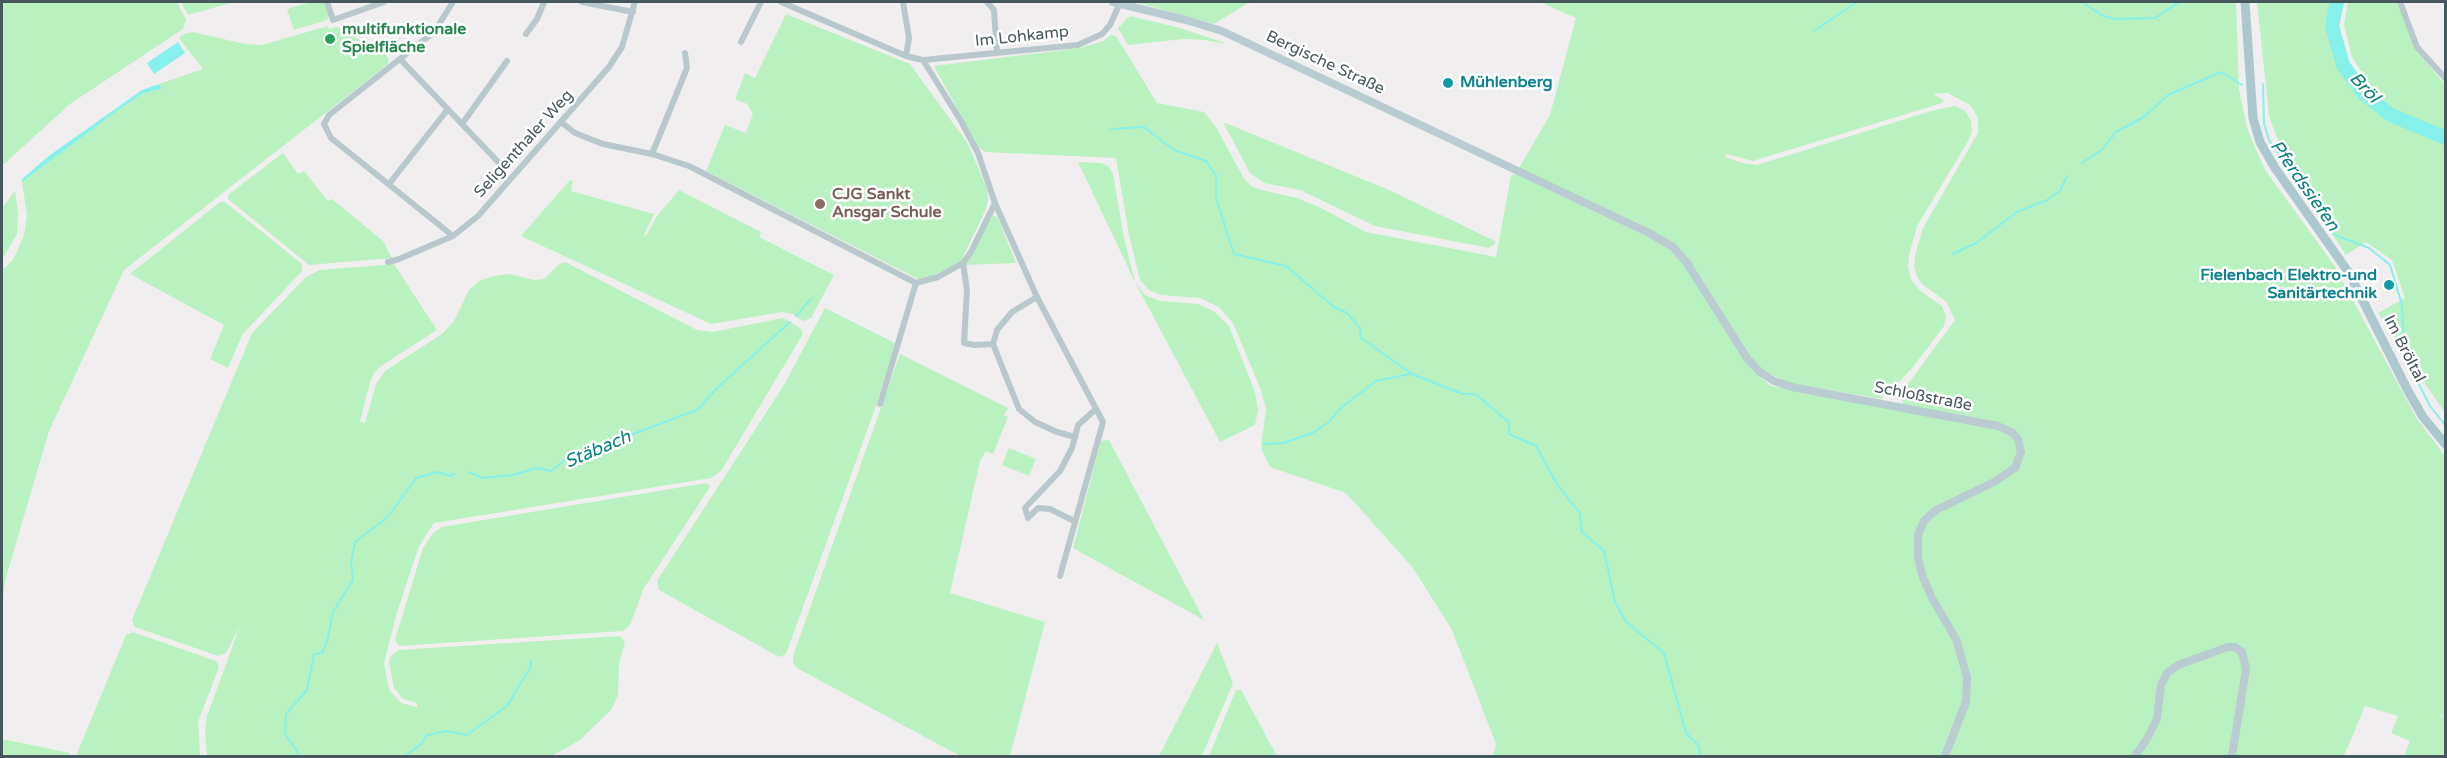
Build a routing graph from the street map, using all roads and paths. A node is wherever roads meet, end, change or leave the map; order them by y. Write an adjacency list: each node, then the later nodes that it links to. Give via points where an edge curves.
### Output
1 (327, 2): 2 (street, via 333,20)
2 (384, 2)
3 (453, 2): 20 (street, via 434,32)
4 (544, 2): 15 (street)
5 (582, 2): 14 (street)
6 (635, 2): 14 (street, Seligenthaler Weg)
7 (761, 2): 16 (street)
8 (781, 2): 19 (street, Im Lohkamp)
9 (903, 2): 19 (street, via 909,38)
10 (987, 2): 17 (street, via 994,10)
11 (1116, 2): 17 (street, Im Lohkamp, via 1110,26 1093,40 1078,45); 29 (main road, Bergische Straße, via 1222,31)
12 (2245, 2): 41 (main road, Im Bröltal, via 2253,118 2260,142 2349,273 2407,389)
13 (2400, 2): 23 (street, via 2417,47)
14 (633, 12): 25 (street, Seligenthaler Weg, via 622,47 609,67)
15 (526, 34)
16 (741, 42)
17 (997, 52): 21 (street, Im Lohkamp)
18 (686, 53): 27 (street, via 687,68)
19 (906, 56): 21 (street, Im Lohkamp)
20 (400, 59): 24 (street); 30 (street, via 329,115 324,124 331,138)
21 (923, 60): 31 (street, via 978,153)
22 (507, 61): 26 (street)
23 (2445, 79)
24 (448, 109): 26 (street); 30 (street)
25 (561, 122): 27 (street, via 575,133 603,144); 32 (street, Seligenthaler Weg, via 478,216)
26 (462, 124): 28 (street)
27 (652, 154): 35 (street, via 689,166)
28 (502, 166)
29 (1517, 172): 44 (main road, Schloßstraße, via 1673,248 1699,280 1747,358 1774,381 1998,426 2015,436 2021,452 2015,468 1936,510 1924,521 1918,535 1922,576 1956,639 1967,677 1966,702)
30 (389, 184): 32 (street)
31 (995, 203): 34 (street); 36 (street)
32 (453, 236): 33 (street, Seligenthaler Weg)
33 (388, 262)
34 (963, 263): 35 (street, via 938,277); 37 (street, via 968,290 964,342)
35 (916, 283): 38 (street)
36 (1037, 297): 37 (street, via 1012,312 997,330); 39 (street)
37 (993, 344): 40 (street, via 1019,409 1035,422)
38 (880, 404)
39 (1096, 409): 40 (street, via 1078,424); 42 (street, via 1103,422)
40 (1075, 437): 42 (street, via 1060,471 1025,508 1028,518 1038,508 1050,509)
41 (2445, 445)
42 (1074, 521): 43 (street)
43 (1060, 576)
44 (1946, 756)
45 (2135, 756): 46 (main road, via 2157,719 2161,685 2167,673 2218,649 2232,647 2242,652 2246,669)
46 (2232, 756)

